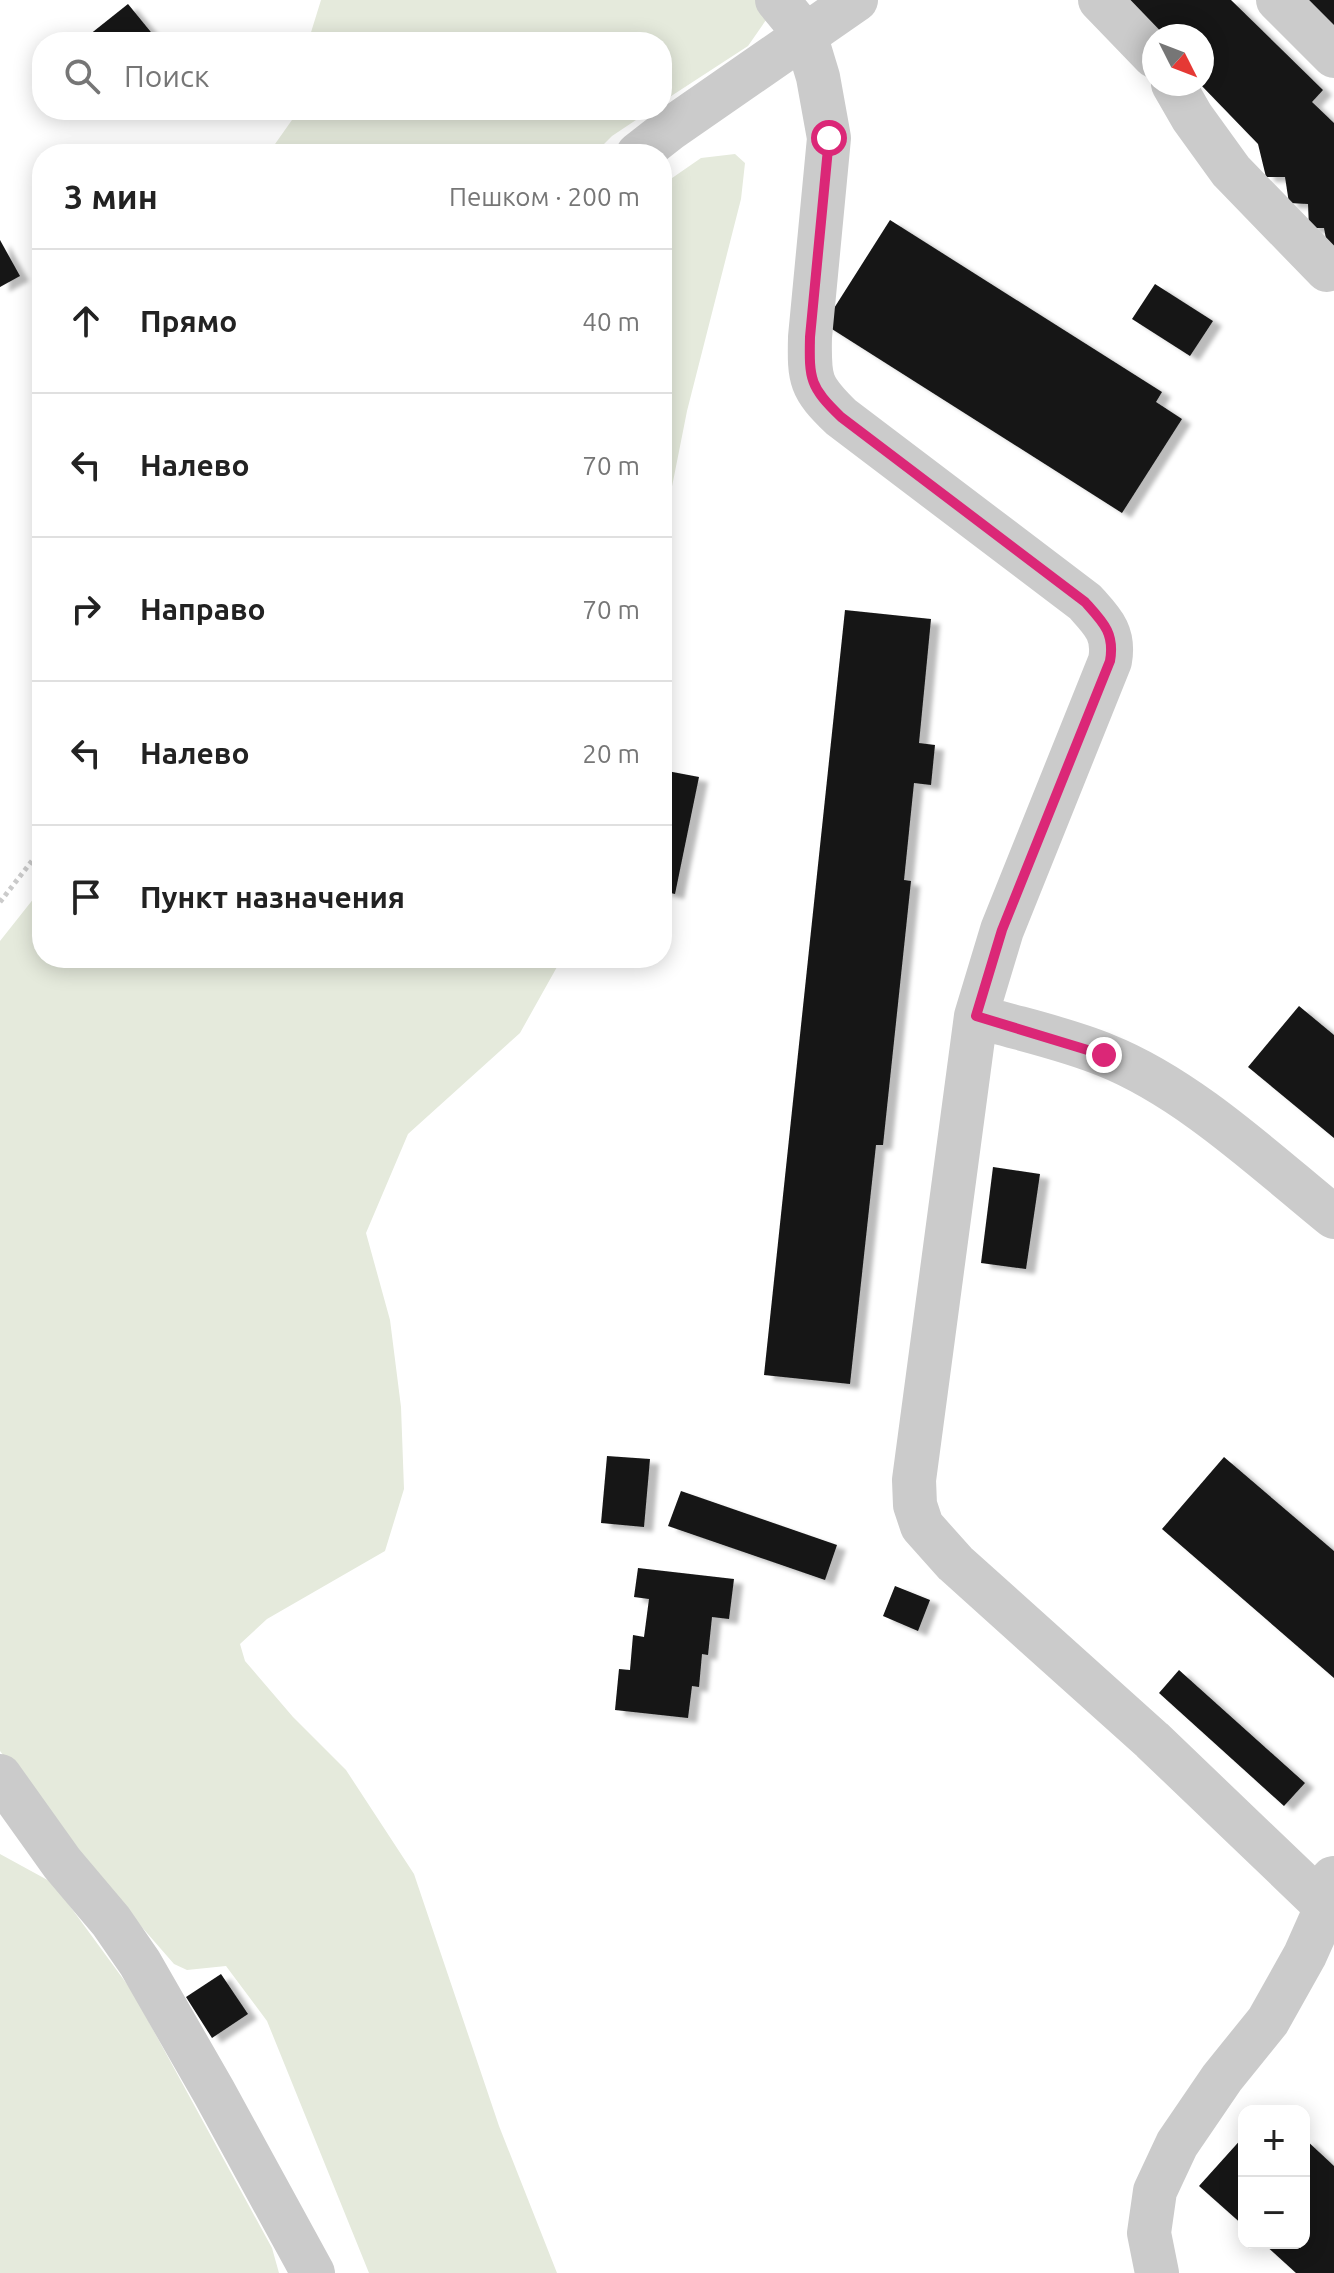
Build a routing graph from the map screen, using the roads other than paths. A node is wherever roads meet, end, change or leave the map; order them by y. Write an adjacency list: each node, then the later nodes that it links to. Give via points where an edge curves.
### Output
1 (777, 0): 5 (lane)
2 (856, 0): 5 (lane)
3 (1100, 0): 6 (lane)
4 (1278, 0): 7 (lane)
5 (805, 34): 9 (lane); 11 (lane, via 829,138 810,337 813,384 841,417 1085,602 1103,621 1113,644 1002,930)
6 (1142, 44)
7 (1334, 56)
8 (1180, 96): 10 (lane, via 1231,171)
9 (651, 144)
10 (1327, 270)
11 (976, 1016): 12 (lane, via 1104,1055 1166,1086); 16 (lane, via 914,1480 922,1526 955,1563 1152,1740)
12 (1334, 1217)
13 (0, 1776): 15 (lane)
14 (0, 1833): 15 (lane)
15 (62, 1863): 17 (lane, via 140,1963)
16 (1326, 1887): 18 (lane, via 1325,1910 1268,2021 1177,2144 1155,2191 1149,2233)
17 (313, 2273)
18 (1157, 2273)

